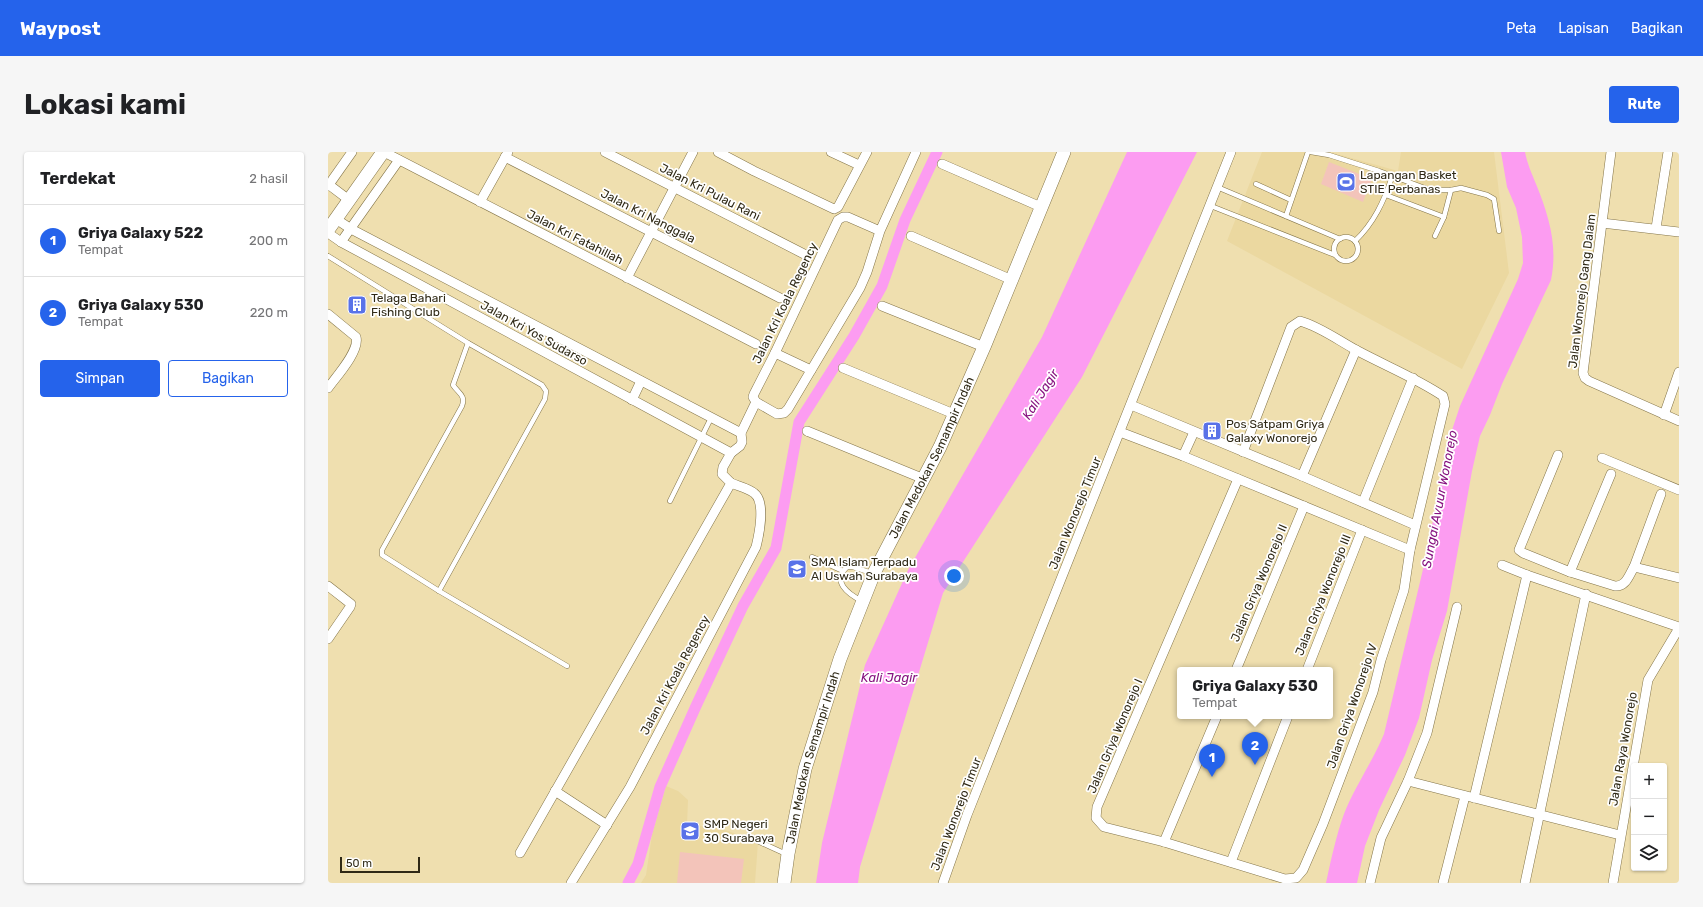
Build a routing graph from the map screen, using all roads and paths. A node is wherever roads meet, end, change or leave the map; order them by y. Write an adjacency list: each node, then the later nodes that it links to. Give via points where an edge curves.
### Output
1 (352, 152): 21 (street)
2 (383, 152): 16 (street, Jalan Kri Fatahillah); 26 (street)
3 (605, 152): 23 (street, Jalan Kri Pulau Rani)
4 (693, 152): 23 (street)
5 (718, 152): 18 (street, via 834,209 838,207)
6 (831, 152): 18 (street)
7 (866, 152): 18 (street)
8 (916, 152): 38 (street)
9 (1064, 152): 30 (street, Jalan Medokan Semampir Indah)
10 (1231, 152): 22 (street, Jalan Wonorejo Timur)
11 (1308, 152): 27 (lane)
12 (1311, 152): 19 (lane, via 1329,155)
13 (1612, 152): 33 (street, Jalan Wonorejo Gang Dalam)
14 (1668, 152): 35 (street)
15 (506, 154): 28 (street); 37 (street, Jalan Kri Nanggala)
16 (399, 160): 28 (street, Jalan Kri Fatahillah); 36 (street)
17 (942, 164): 30 (street)
18 (859, 166)
19 (1392, 177): 24 (lane, via 1430,190); 25 (lane)
20 (1256, 184): 27 (lane)
21 (329, 186): 26 (street)
22 (1217, 187): 29 (street, Jalan Wonorejo Timur); 31 (lane)
23 (675, 188): 37 (street); 46 (street, Jalan Kri Pulau Rani)
24 (1451, 190): 32 (lane); 39 (lane, via 1461,188 1494,199)
25 (1386, 194): 32 (lane); 44 (lane, via 1372,221)
26 (346, 198): 34 (street)
27 (1291, 200): 31 (lane)
28 (480, 202): 49 (street, Jalan Kri Fatahillah)
29 (1211, 206): 47 (lane); 69 (street, Jalan Wonorejo Timur)
30 (1042, 207): 50 (street, Jalan Medokan Semampir Indah)
31 (1286, 216): 43 (lane)
32 (1444, 217): 42 (lane)
33 (1602, 223): 35 (street); 71 (street, Jalan Wonorejo Gang Dalam, via 1583,373 1589,381)
34 (330, 225): 36 (street, Jalan Kri Yos Sudarso); 45 (street, Jalan Kri Yos Sudarso)
35 (1656, 228): 40 (street)
36 (351, 229): 45 (street); 51 (street, Jalan Kri Yos Sudarso)
37 (651, 231): 49 (street); 52 (street, Jalan Kri Nanggala)
38 (880, 231): 60 (street, Jalan Kri Koala Regency, via 848,217 838,220); 62 (street, via 860,288)
39 (1499, 232)
40 (1679, 232)
41 (911, 236): 50 (street)
42 (1436, 236)
43 (1340, 239): 44 (lane, via 1345,237); 47 (lane, via 1334,246)
44 (1355, 241): 47 (lane, via 1358,251 1353,260 1343,261)
45 (341, 242): 53 (street, Jalan Kri Yos Sudarso)
46 (804, 254)
47 (1335, 255)
48 (328, 256): 56 (lane)
49 (626, 278): 57 (street, Jalan Kri Fatahillah)
50 (1012, 280): 58 (street, Jalan Medokan Semampir Indah)
51 (462, 287): 53 (street); 65 (street, Jalan Kri Yos Sudarso)
52 (780, 298)
53 (454, 303): 68 (street, Jalan Kri Yos Sudarso)
54 (882, 306): 58 (street)
55 (328, 314): 66 (street, via 356,337 357,341 354,351)
56 (468, 343): 106 (lane, via 453,385 462,394 462,406 382,553 382,557); 106 (lane, via 542,385 546,394)
57 (756, 344)
58 (984, 348): 70 (street, Jalan Medokan Semampir Indah)
59 (1356, 350): 64 (street); 79 (street, via 1311,324 1300,321 1291,327); 85 (street)
60 (775, 353): 62 (street); 67 (street, Jalan Kri Koala Regency)
61 (843, 368): 70 (street)
62 (810, 370): 67 (street, via 784,413 777,414)
63 (1679, 372): 71 (street)
64 (1413, 378): 92 (street); 94 (street, Jalan Griya Wonorejo IV, via 1443,396 1445,404)
65 (642, 382): 68 (street); 72 (street, Jalan Kri Yos Sudarso)
66 (328, 388)
67 (755, 399): 77 (street, Jalan Kri Koala Regency)
68 (632, 400): 78 (street, Jalan Kri Yos Sudarso)
69 (1131, 405): 75 (street, Jalan Wonorejo Timur); 76 (street)
70 (954, 414): 86 (street, Jalan Medokan Semampir Indah)
71 (1664, 415): 73 (street, Jalan Wonorejo Gang Dalam)
72 (711, 418): 77 (street, Jalan Kri Yos Sudarso); 78 (lane)
73 (1679, 421)
74 (807, 431): 86 (street)
75 (1120, 432): 82 (street); 131 (street, Jalan Wonorejo Timur, via 970,808)
76 (1194, 432): 79 (street); 82 (street)
77 (741, 433): 80 (street, Jalan Kri Koala Regency, via 742,442)
78 (702, 438): 80 (street, Jalan Kri Yos Sudarso); 91 (lane)
79 (1244, 452): 85 (street)
80 (731, 453): 88 (street, Jalan Kri Koala Regency, via 722,471)
81 (1558, 455): 101 (street, via 1519,550)
82 (1184, 456): 87 (street)
83 (1602, 458): 89 (street)
84 (1611, 474): 101 (street)
85 (1302, 476): 92 (street)
86 (924, 478): 102 (street, Jalan Medokan Semampir Indah)
87 (1238, 479): 93 (street); 124 (street, Jalan Griya Wonorejo I, via 1097,808 1096,818 1104,827)
88 (731, 483): 118 (street); 121 (street, Jalan Kri Koala Regency, via 754,492 759,500 760,533 756,547 630,787)
89 (1679, 490)
90 (1661, 494): 99 (street)
91 (670, 501)
92 (1363, 502): 94 (street)
93 (1304, 506): 95 (street); 113 (street, Jalan Griya Wonorejo II)
94 (1415, 525): 96 (street, Jalan Griya Wonorejo IV)
95 (1362, 530): 96 (street); 114 (street, Jalan Griya Wonorejo III)
96 (1410, 550): 128 (street, Jalan Griya Wonorejo IV, via 1404,590 1350,754 1303,870 1296,878)
97 (812, 558): 100 (lane)
98 (1502, 565): 103 (street)
99 (1634, 566): 101 (street, via 1625,584 1620,587); 104 (street)
100 (842, 571): 102 (lane, via 847,567 853,567); 108 (lane, via 840,578 844,588)
101 (1570, 572)
102 (874, 574): 108 (street, Jalan Medokan Semampir Indah)
103 (1527, 575): 107 (street); 119 (street)
104 (1679, 578)
105 (328, 586): 111 (street, via 350,604)
106 (439, 591): 112 (lane)
107 (1586, 594): 110 (street); 120 (street)
108 (862, 602): 126 (street, Jalan Medokan Semampir Indah, via 840,659 805,769)
109 (1457, 607): 117 (street, via 1428,733)
110 (1679, 627): 122 (street, Jalan Raya Wonorejo, via 1648,680)
111 (328, 639)
112 (567, 666)
113 (1237, 667)
114 (1307, 667)
115 (1216, 719): 124 (street)
116 (1287, 719): 127 (street)
117 (1408, 781): 119 (street); 132 (street, via 1381,838)
118 (555, 791): 121 (street); 125 (street)
119 (1469, 797): 120 (street); 133 (street)
120 (1541, 815): 122 (street); 134 (street)
121 (607, 825): 129 (street, Jalan Kri Koala Regency)
122 (1620, 835): 135 (street, Jalan Raya Wonorejo)
123 (753, 839): 126 (lane)
124 (1164, 842): 127 (street, Jalan Griya Wonorejo I)
125 (520, 853)
126 (788, 854): 130 (street, Jalan Medokan Semampir Indah)
127 (1231, 862): 128 (street, Jalan Griya Wonorejo I)
128 (1285, 878)
129 (571, 883)
130 (784, 883)
131 (943, 883)
132 (1370, 883)
133 (1443, 883)
134 (1526, 883)
135 (1613, 883)

